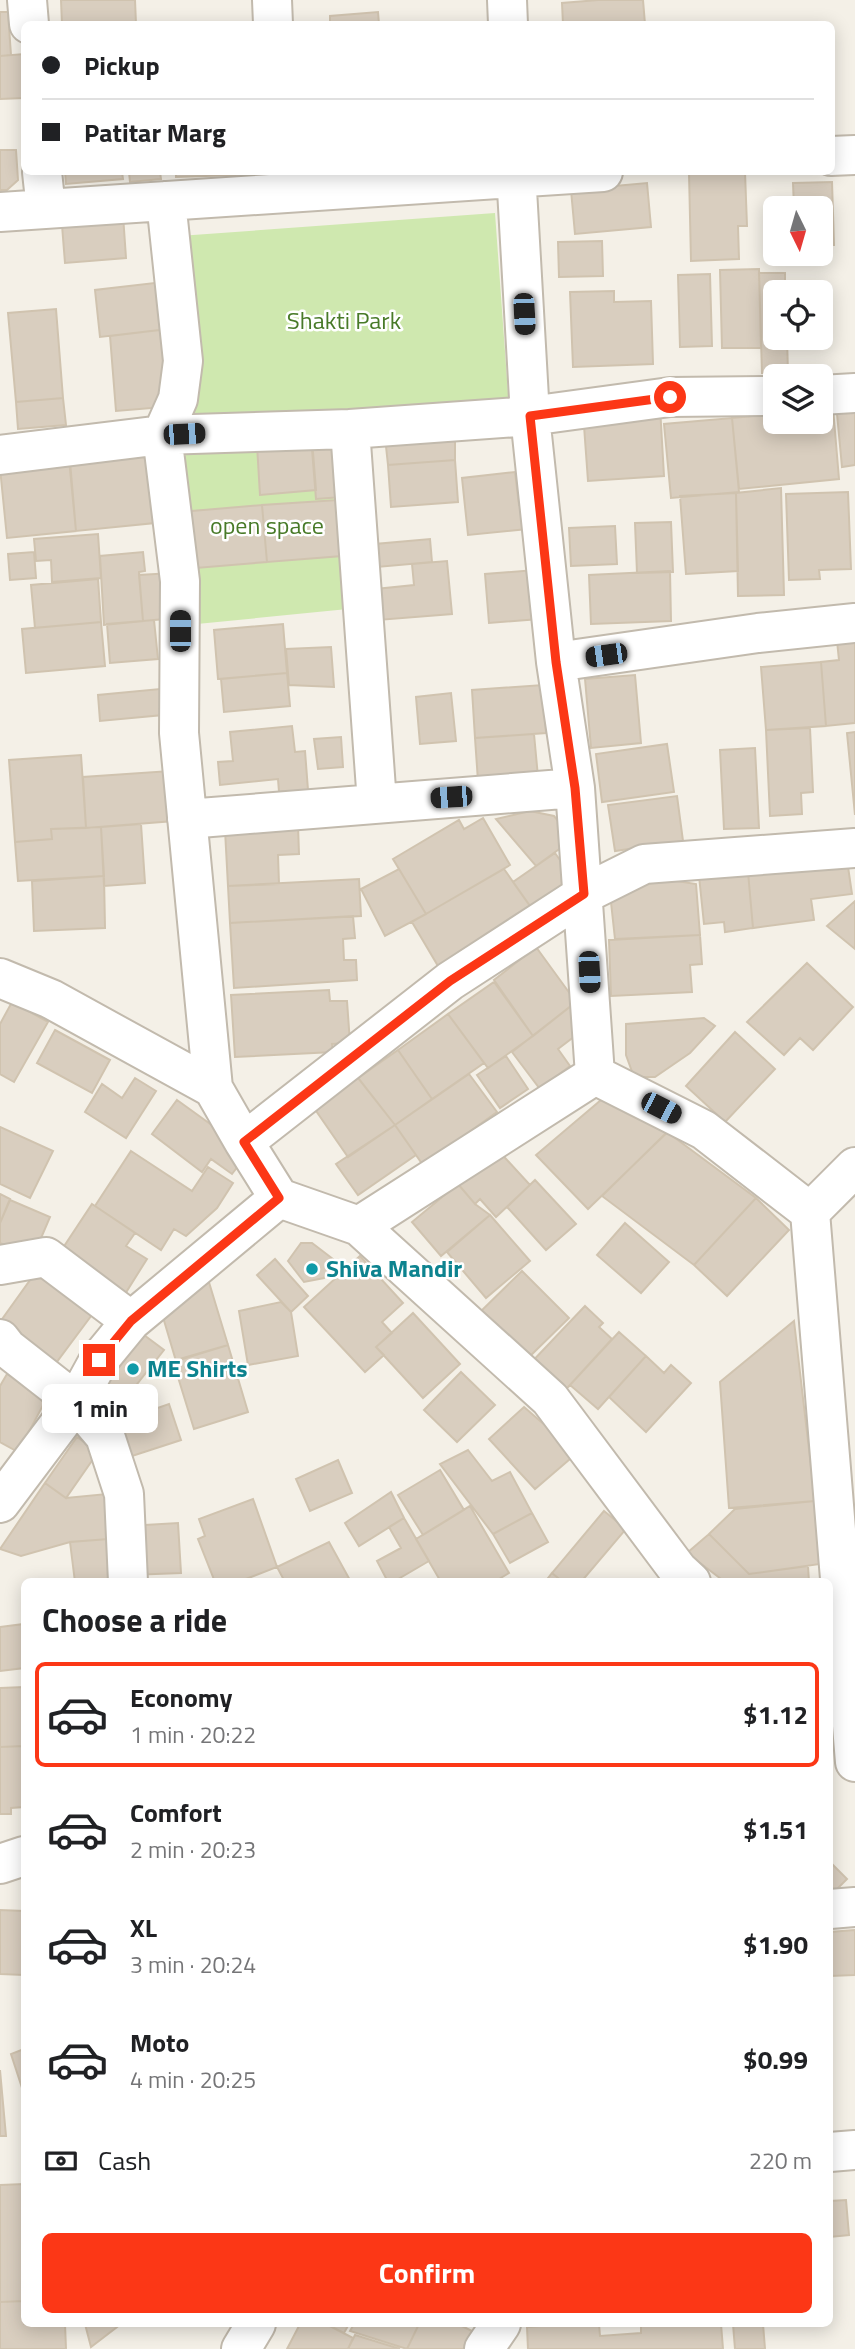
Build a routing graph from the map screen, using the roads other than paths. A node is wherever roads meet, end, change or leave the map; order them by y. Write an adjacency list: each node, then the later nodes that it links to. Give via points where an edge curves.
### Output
1 (27, 0): 4 (street)
2 (272, 0): 5 (street)
3 (507, 0): 6 (street)
4 (29, 21)
5 (273, 21)
6 (508, 21)
7 (855, 155): 8 (street)
8 (835, 156)
9 (42, 175): 14 (street)
10 (488, 175): 12 (street)
11 (517, 175): 19 (street)
12 (283, 182): 13 (street)
13 (166, 201): 14 (street); 21 (street, via 183,361 178,399)
14 (46, 209): 15 (street)
15 (0, 212)
16 (855, 393): 17 (street)
17 (833, 394)
18 (763, 396): 19 (street, via 670,397)
19 (530, 416): 20 (street); 24 (street)
20 (350, 429): 21 (street); 26 (street)
21 (162, 435): 22 (street); 27 (street, via 180,581 179,733)
22 (0, 455)
23 (855, 623): 24 (street)
24 (556, 662): 25 (street)
25 (575, 788): 26 (street); 29 (street)
26 (377, 803): 27 (street)
27 (187, 819): 32 (street)
28 (855, 848): 29 (street, via 644,864)
29 (584, 894): 31 (street); 33 (street, via 450,981)
30 (0, 978): 32 (street, via 51,999)
31 (595, 1075): 36 (street, via 704,1130); 37 (street)
32 (212, 1088): 33 (street)
33 (244, 1142): 35 (street)
34 (855, 1167): 36 (street)
35 (279, 1198): 37 (street); 39 (street)
36 (810, 1212): 45 (street)
37 (359, 1226): 44 (street, via 550,1399)
38 (0, 1265): 39 (street, via 46,1257)
39 (131, 1321): 41 (street, via 99,1360)
40 (0, 1339): 41 (street)
41 (76, 1402): 42 (street); 43 (street, via 106,1436 124,1494)
42 (0, 1503)
43 (128, 1578)
44 (687, 1578)
45 (833, 1578)
46 (833, 1585): 47 (street)
47 (836, 1634): 48 (street)
48 (855, 1762)
49 (21, 1857): 50 (street)
50 (0, 1864)
51 (855, 1907): 52 (street)
52 (833, 1909)
53 (855, 2150): 54 (street)
54 (833, 2152)
55 (254, 2327): 57 (street)
56 (499, 2327): 58 (street)
57 (240, 2349)
58 (484, 2349)

